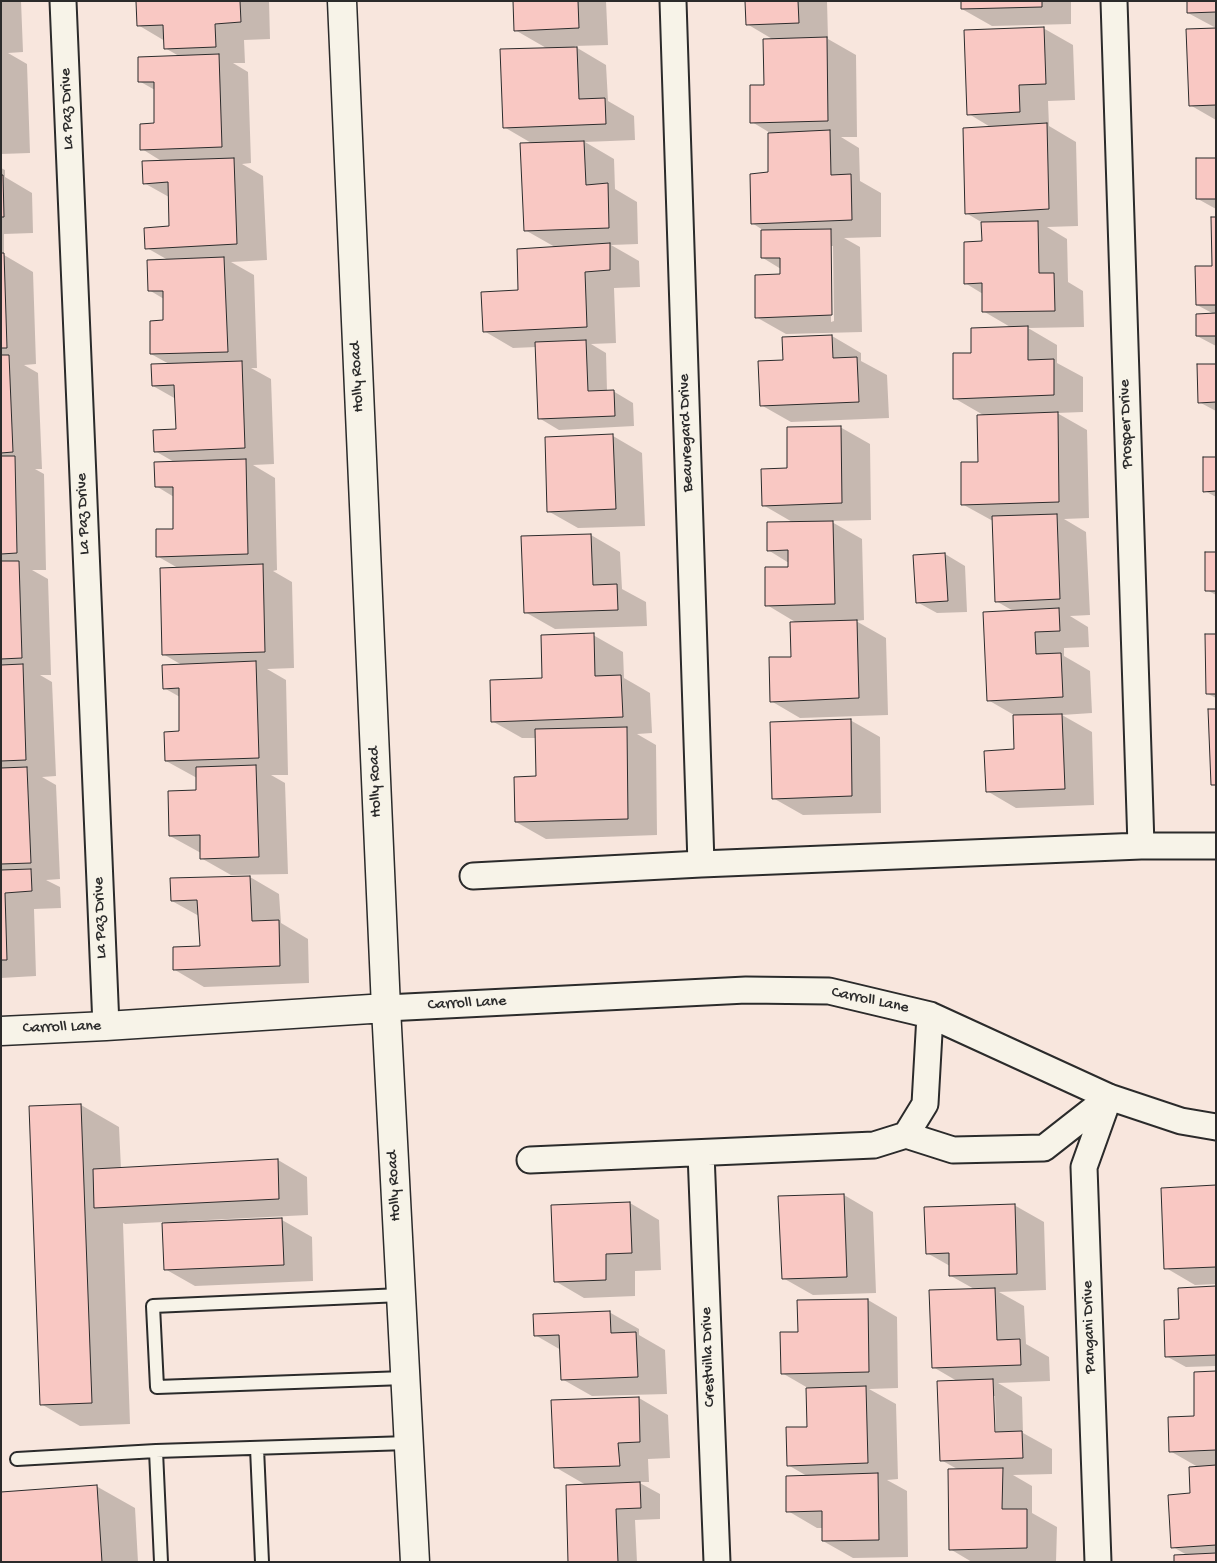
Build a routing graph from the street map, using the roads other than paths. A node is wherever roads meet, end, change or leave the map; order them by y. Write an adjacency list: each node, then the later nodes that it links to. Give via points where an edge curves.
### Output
1 (63, 1): 11 (street, La Paz Drive)
2 (342, 1): 9 (main road, Holly Road)
3 (673, 1): 7 (street, Beauregard Drive)
4 (1114, 1): 5 (street, Prosper Drive)
5 (1141, 846): 6 (street); 7 (street)
6 (1216, 846)
7 (701, 864): 8 (street)
8 (473, 876)
9 (386, 1008): 10 (street, Carroll Lane, via 746,990 829,991); 11 (main road, Carroll Lane); 18 (main road, Holly Road)
10 (930, 1015): 13 (street, Carroll Lane); 15 (street, Carroll Lane, via 925,1104)
11 (106, 1026): 12 (main road, Carroll Lane)
12 (1, 1030)
13 (1109, 1097): 14 (street, Carroll Lane, via 1181,1121); 15 (street, via 1044,1148 953,1150); 28 (street, Pangani Drive, via 1084,1167)
14 (1216, 1127)
15 (906, 1135): 16 (street, via 874,1145)
16 (701, 1153): 17 (street); 27 (street, Crestvilla Drive)
17 (530, 1160)
18 (401, 1295): 19 (main road, Holly Road); 19 (lane, via 153,1306 157,1388)
19 (404, 1378): 20 (main road, Holly Road)
20 (408, 1443): 21 (lane); 26 (main road, Holly Road)
21 (257, 1448): 22 (lane); 25 (lane)
22 (156, 1451): 23 (lane); 24 (lane)
23 (17, 1459)
24 (161, 1562)
25 (262, 1562)
26 (415, 1562)
27 (717, 1562)
28 (1098, 1562)

